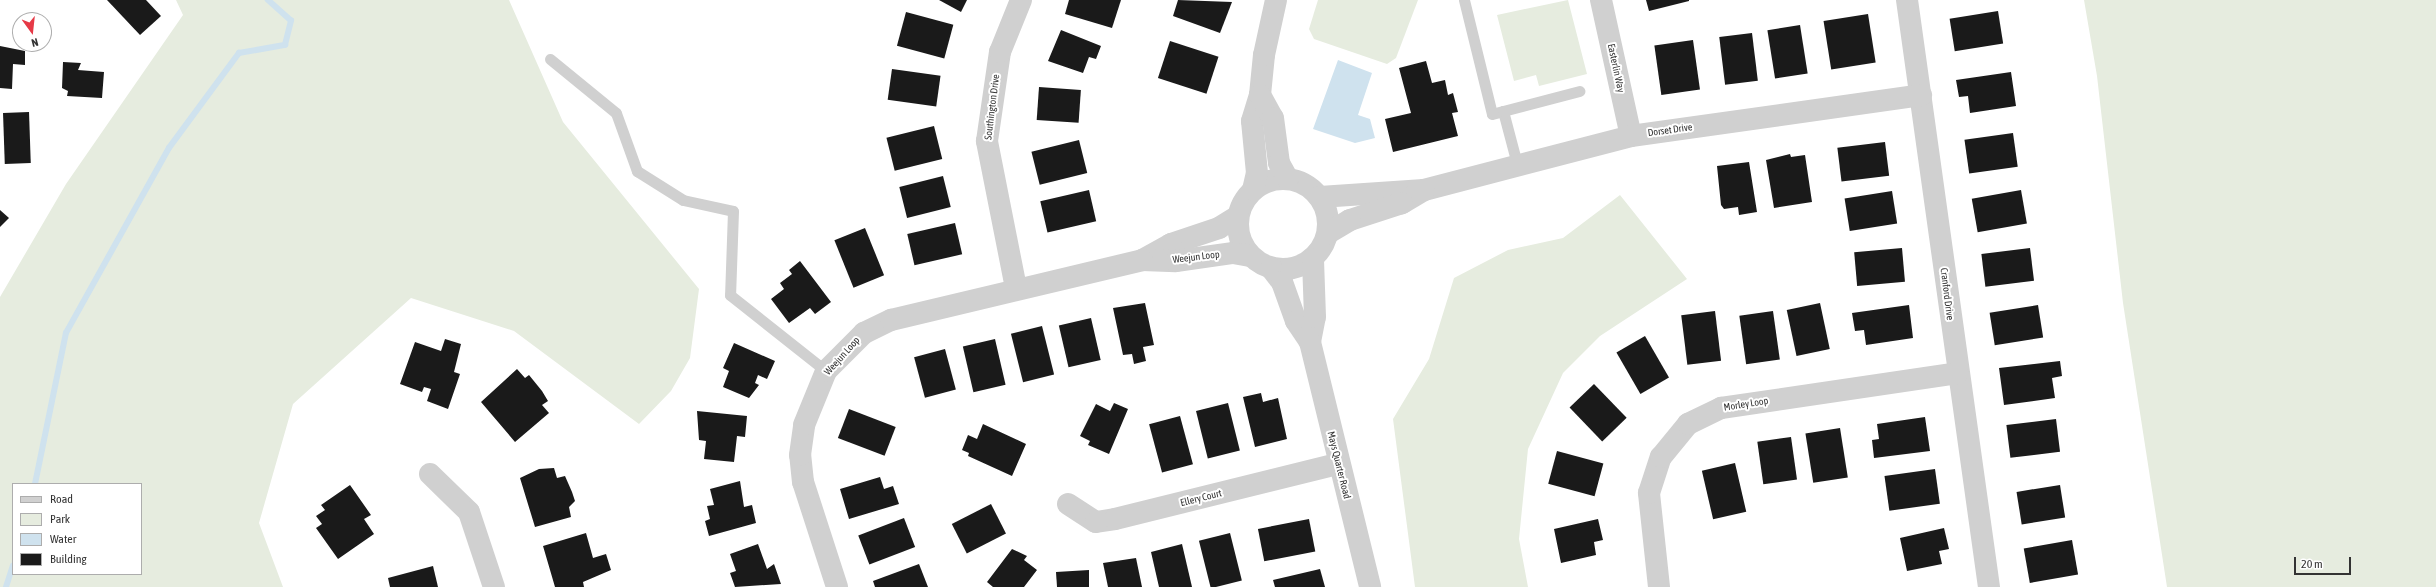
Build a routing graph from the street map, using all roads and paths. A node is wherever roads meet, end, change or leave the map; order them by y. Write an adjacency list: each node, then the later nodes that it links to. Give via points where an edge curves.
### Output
1 (1021, 0): 23 (street, Southington Drive, via 1000,52 987,141)
2 (1276, 0): 8 (street, via 1264,55)
3 (1464, 0): 10 (lane, via 1492,114)
4 (1601, 0): 11 (street, Easterlin Way)
5 (1907, 0): 9 (street, Cranford Drive)
6 (550, 59): 25 (lane, via 616,113 638,171 683,200 733,211 730,295)
7 (1579, 91): 10 (lane)
8 (1260, 95): 13 (street, via 1273,118 1279,163); 14 (street, via 1252,121 1257,173)
9 (1921, 95): 11 (street, Dorset Drive); 26 (street, Cranford Drive)
10 (1503, 111): 12 (lane)
11 (1630, 136): 12 (street, Dorset Drive)
12 (1517, 164): 15 (street, Dorset Drive)
13 (1288, 179): 14 (street, via 1275,179); 16 (street, via 1311,188)
14 (1253, 190): 17 (street)
15 (1424, 190): 16 (street, Dorset Drive); 18 (street, Dorset Drive, via 1402,203 1350,220)
16 (1320, 197): 18 (street, via 1329,220)
17 (1238, 216): 19 (street, Mays Quarter Road, via 1239,238); 21 (street, Weejun Loop, via 1219,228 1171,244)
18 (1328, 233): 20 (street)
19 (1250, 256): 21 (street, Weejun Loop, via 1233,253 1176,261); 22 (street, Mays Quarter Road)
20 (1313, 259): 22 (street, via 1300,267); 24 (street, Mays Quarter Road, via 1315,317)
21 (1142, 260): 23 (street, Weejun Loop)
22 (1271, 268): 24 (street, Mays Quarter Road, via 1282,282 1296,321)
23 (1016, 288): 25 (street, Weejun Loop, via 891,320 864,333)
24 (1310, 342): 27 (street, Mays Quarter Road)
25 (826, 371): 31 (street, Weejun Loop, via 804,425 800,455 803,482)
26 (1957, 372): 33 (street, Morley Loop, via 1721,408 1688,424 1661,457 1649,493); 34 (street, Cranford Drive)
27 (1338, 464): 29 (street, Ellery Court, via 1096,522); 32 (street, Mays Quarter Road)
28 (430, 474): 30 (street, via 469,512)
29 (1068, 504)
30 (494, 587)
31 (837, 587)
32 (1370, 587)
33 (1659, 587)
34 (1989, 587)

